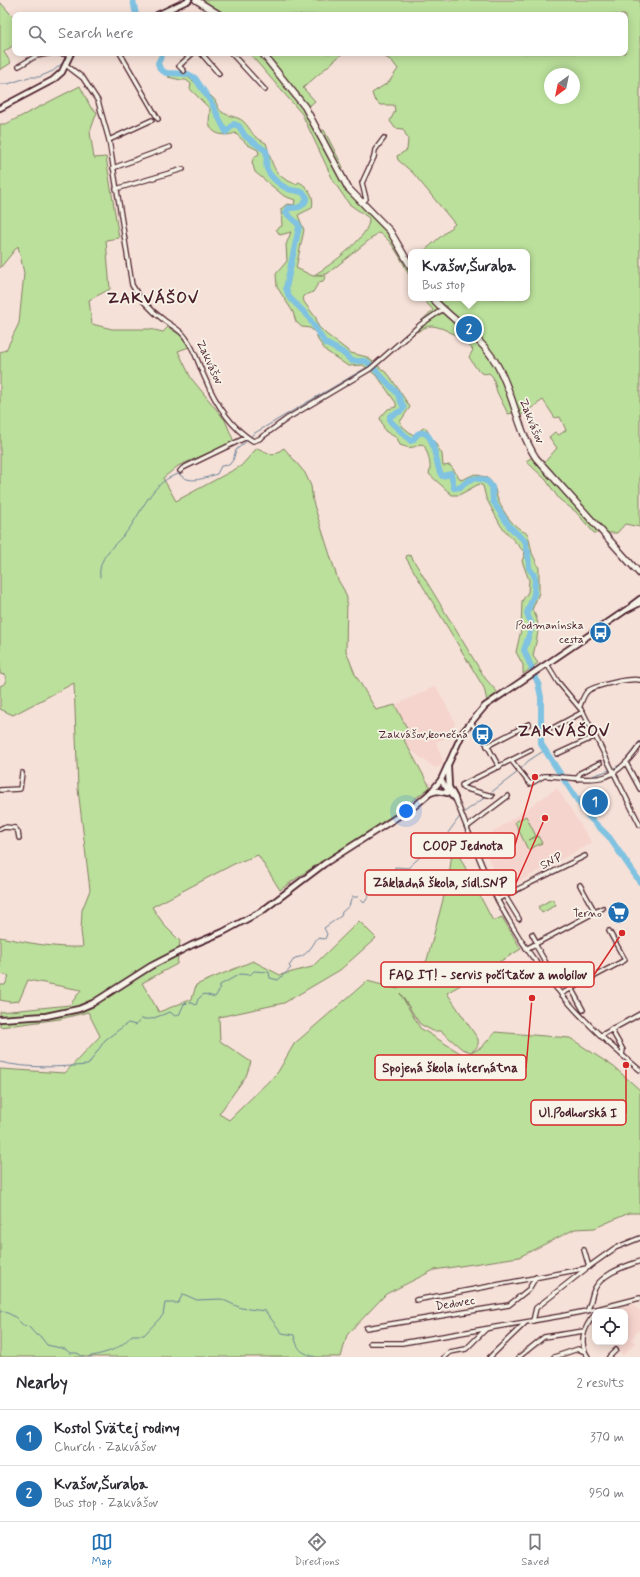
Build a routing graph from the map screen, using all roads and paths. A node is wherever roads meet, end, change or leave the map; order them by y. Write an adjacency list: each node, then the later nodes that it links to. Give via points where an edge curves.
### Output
1 (189, 0): 3 (street)
2 (196, 0): 4 (main road)
3 (168, 12)
4 (215, 12)
5 (36, 56): 13 (street)
6 (70, 56): 12 (street)
7 (122, 56): 19 (street)
8 (190, 56): 14 (street, via 179,66)
9 (235, 56): 16 (street)
10 (264, 56): 26 (main road, via 305,107 346,185)
11 (204, 57): 15 (street)
12 (66, 65): 17 (street, via 53,80); 21 (street, Zakvášov, via 90,87 98,101)
13 (19, 66)
14 (184, 71)
15 (219, 74)
16 (265, 90)
17 (0, 108)
18 (152, 120): 21 (street)
19 (158, 120)
20 (384, 138): 26 (street, via 375,150 362,183 366,199)
21 (109, 140): 23 (street, Zakvášov)
22 (170, 148): 23 (street)
23 (113, 168): 25 (street, Zakvášov)
24 (182, 169): 25 (street)
25 (116, 189): 30 (street, Zakvášov, via 132,285 138,295 158,315 185,336 216,400 230,420)
26 (362, 203): 27 (main road, via 390,231)
27 (408, 262)
28 (435, 301): 29 (main road, Zakvášov)
29 (442, 309): 30 (street, via 372,368 288,418 256,441); 32 (main road, Zakvášov, via 475,337 494,360 505,381 525,438 536,458)
30 (249, 438): 31 (street)
31 (180, 471)
32 (640, 574)
33 (640, 599): 35 (street)
34 (640, 603): 35 (street)
35 (626, 610): 36 (street)
36 (547, 664): 38 (street, via 558,682); 40 (street, via 488,703)
37 (640, 680): 38 (street, via 589,690)
38 (580, 706): 39 (street)
39 (583, 712): 42 (street); 43 (street)
40 (470, 722): 45 (street, via 481,734); 51 (street, via 459,739)
41 (529, 724): 45 (street)
42 (553, 728)
43 (594, 737): 47 (street); 53 (street)
44 (640, 745): 50 (street)
45 (487, 746): 52 (street)
46 (531, 750): 48 (street)
47 (557, 754)
48 (511, 760): 52 (street); 55 (street, via 530,784 544,776)
49 (600, 763): 55 (street, via 578,774)
50 (626, 763): 53 (street); 58 (street)
51 (448, 765): 56 (street); 57 (street)
52 (499, 767): 62 (street, via 462,785 463,788)
53 (612, 771): 55 (street, via 592,780); 65 (street)
54 (22, 773): 59 (street, via 20,789)
55 (577, 779)
56 (441, 780): 57 (street); 60 (street); 61 (street)
57 (450, 786): 64 (street)
58 (640, 789)
59 (0, 790)
60 (430, 793): 61 (street); 85 (street, via 416,805 324,864 262,911 151,966 93,1003 79,1009 46,1016)
61 (450, 793): 64 (street)
62 (492, 796)
63 (508, 796): 66 (street)
64 (454, 798): 66 (street)
65 (640, 825)
66 (466, 827): 72 (street)
67 (0, 829): 68 (street, via 15,828)
68 (19, 838)
69 (585, 856): 71 (street, SNP)
70 (580, 885): 74 (street)
71 (505, 896): 72 (street, SNP); 75 (street)
72 (498, 899): 79 (street)
73 (603, 908): 74 (street)
74 (595, 912): 78 (street)
75 (519, 919)
76 (609, 930): 81 (street, via 625,960)
77 (532, 934): 78 (street)
78 (536, 943): 79 (street); 80 (street)
79 (526, 949): 82 (street)
80 (546, 964)
81 (571, 988): 82 (street); 83 (street)
82 (561, 994): 87 (street)
83 (583, 1010)
84 (640, 1014): 86 (street)
85 (0, 1019)
86 (610, 1029): 87 (street); 88 (street, via 623,1050)
87 (600, 1036): 88 (street)
88 (622, 1055): 89 (street)
89 (640, 1070)
90 (640, 1238): 93 (street, Dedovec, via 615,1248)
91 (584, 1250): 93 (street)
92 (640, 1261): 100 (street, via 617,1269 605,1278 595,1288)
93 (588, 1267): 94 (street, Dedovec); 96 (street, Dedovec)
94 (572, 1270): 95 (street, Dedovec); 96 (street)
95 (536, 1277): 98 (street, Dedovec); 104 (street, Dedovec, via 529,1289 509,1305)
96 (574, 1278): 102 (street, Dedovec, via 536,1308)
97 (640, 1298): 99 (street)
98 (416, 1300)
99 (601, 1308): 100 (street)
100 (587, 1311): 102 (street)
101 (592, 1319): 106 (street)
102 (533, 1321): 103 (street)
103 (526, 1322): 105 (street); 113 (street)
104 (366, 1328)
105 (486, 1328): 108 (street, via 402,1343); 112 (street, via 466,1349 450,1352)
106 (584, 1331): 107 (street); 114 (street, via 544,1337)
107 (583, 1338): 109 (street); 111 (street)
108 (370, 1342)
109 (575, 1349): 111 (street); 115 (street)
110 (616, 1350): 117 (street)
111 (586, 1353): 116 (street)
112 (444, 1357)
113 (490, 1357)
114 (519, 1357)
115 (554, 1357)
116 (588, 1357)
117 (609, 1357)

